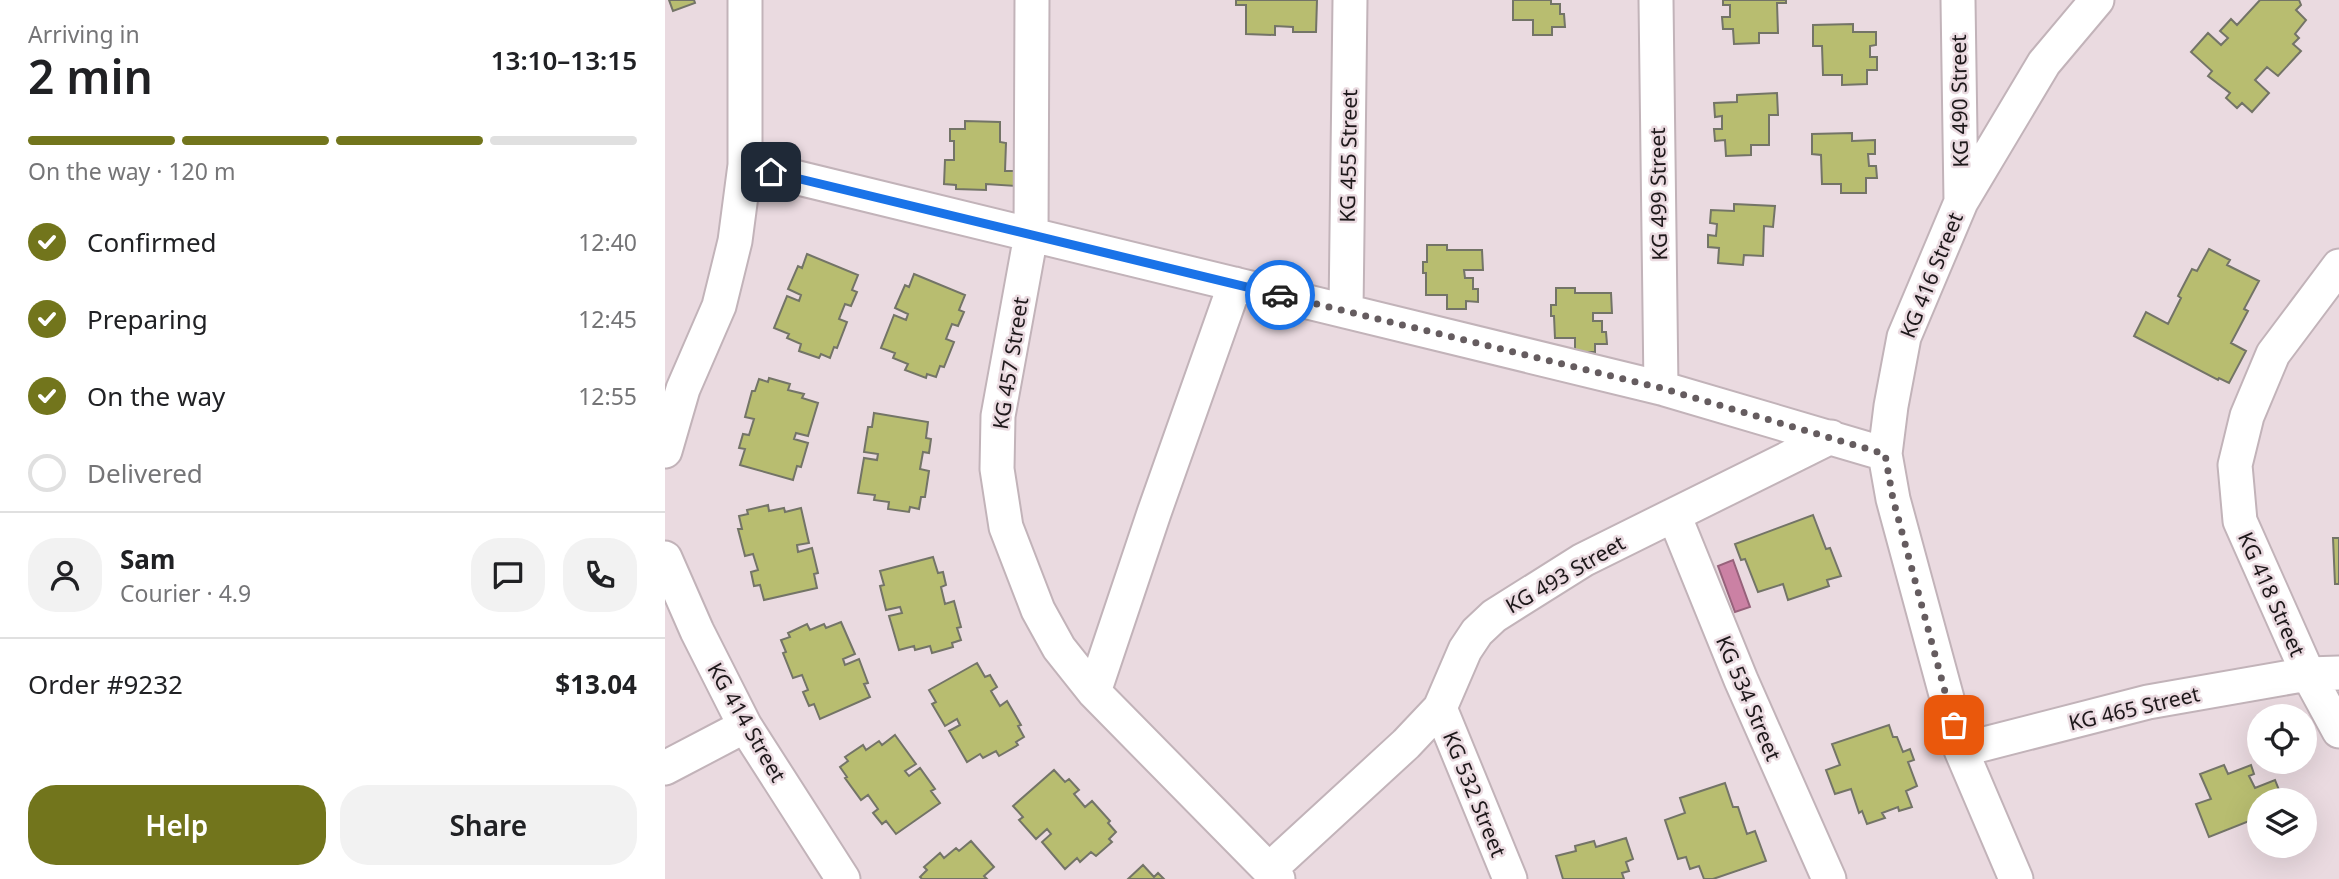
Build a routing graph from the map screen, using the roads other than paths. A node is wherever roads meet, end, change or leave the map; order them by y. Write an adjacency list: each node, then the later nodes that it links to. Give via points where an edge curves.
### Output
1 (744, 0): 7 (street)
2 (1033, 0): 9 (street, KG 457 Street)
3 (1350, 0): 12 (street, KG 455 Street)
4 (1656, 0): 13 (street, KG 499 Street)
5 (1958, 0): 8 (street, KG 490 Street)
6 (2097, 0): 8 (street, KG 416 Street, via 2044,63)
7 (745, 165): 9 (street); 15 (street, via 719,306 683,389)
8 (1961, 202): 16 (street, KG 416 Street, via 1904,337)
9 (1031, 235): 11 (street); 20 (street, KG 457 Street, via 998,416 997,469 1006,527 1038,610 1059,648)
10 (2339, 266): 19 (street, KG 418 Street, via 2273,354 2247,416 2235,465 2240,522)
11 (1234, 284): 12 (street); 20 (street)
12 (1346, 312): 13 (street)
13 (1661, 388): 14 (street)
14 (1831, 437): 16 (street); 17 (street, KG 493 Street)
15 (665, 451)
16 (1885, 454): 24 (street, KG 416 Street)
17 (1674, 515): 21 (street, KG 493 Street, via 1583,561 1493,615 1465,650); 29 (street, KG 534 Street)
18 (665, 558): 22 (street, KG 414 Street)
19 (2323, 674): 23 (street, KG 418 Street); 24 (street, KG 465 Street, via 2148,702)
20 (1094, 692): 26 (street, KG 457 Street)
21 (1440, 708): 26 (street, KG 493 Street); 28 (street, KG 532 Street)
22 (745, 726): 25 (street); 27 (street, KG 414 Street)
23 (2339, 731)
24 (1961, 750): 30 (street, KG 416 Street)
25 (665, 768)
26 (1274, 874)
27 (843, 879)
28 (1510, 879)
29 (1829, 879)
30 (2016, 879)

